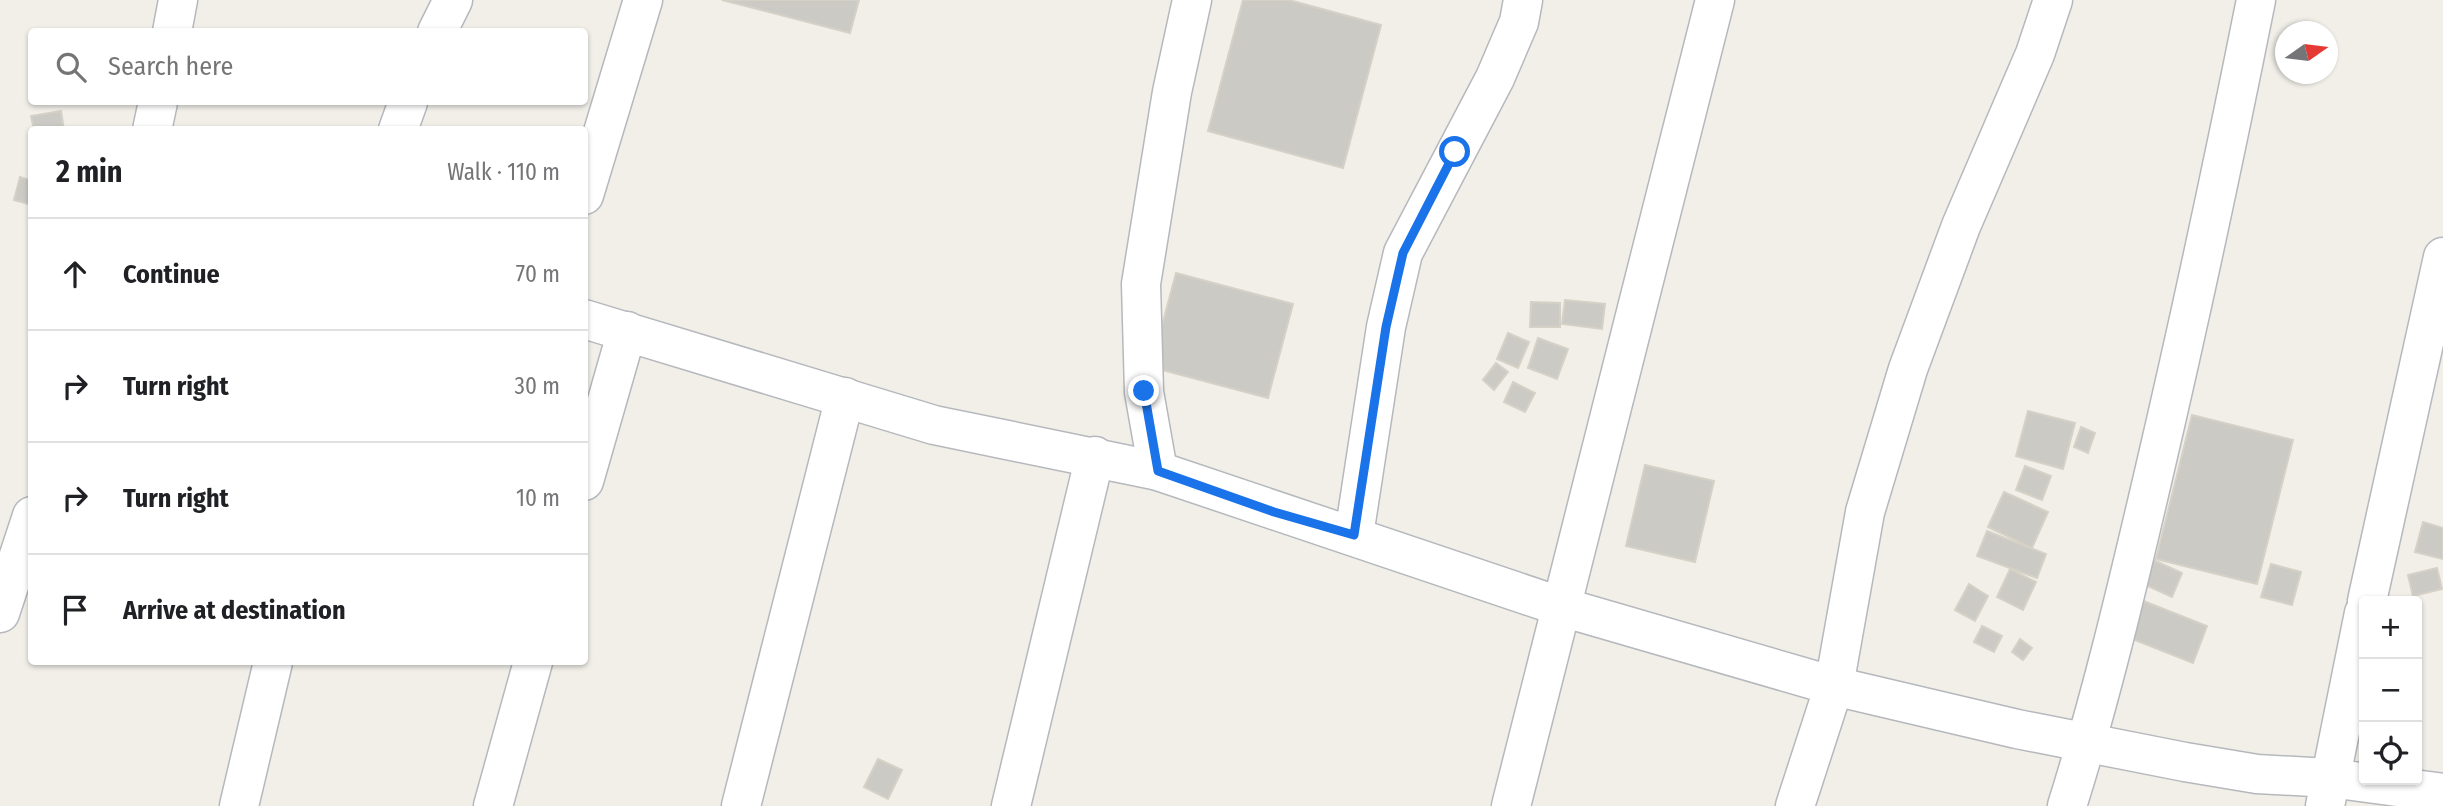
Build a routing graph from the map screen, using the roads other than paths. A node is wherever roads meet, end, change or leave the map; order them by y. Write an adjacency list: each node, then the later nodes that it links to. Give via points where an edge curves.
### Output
1 (178, 0): 9 (street)
2 (453, 0): 10 (street)
3 (643, 0): 15 (street)
4 (1192, 0): 22 (street, via 1141,284 1144,391)
5 (1523, 0): 24 (street, via 1495,78 1403,253 1386,327)
6 (1715, 0): 26 (street)
7 (2053, 0): 31 (street, via 1908,369 1866,512)
8 (2256, 0): 32 (street, via 2205,256)
9 (173, 28)
10 (439, 28)
11 (157, 105): 13 (street)
12 (407, 105): 14 (street)
13 (153, 126)
14 (399, 126)
15 (588, 182)
16 (2443, 257): 25 (street)
17 (588, 320): 18 (street)
18 (627, 331): 19 (street); 21 (street)
19 (845, 397): 20 (street, via 934,425); 37 (street)
20 (1095, 456): 22 (street); 38 (street)
21 (588, 467)
22 (1158, 471): 24 (street)
23 (28, 528): 27 (street)
24 (1354, 535): 26 (street)
25 (2368, 596)
26 (1562, 607): 31 (street); 39 (street)
27 (0, 612)
28 (2359, 637): 33 (street)
29 (272, 665): 35 (street)
30 (532, 665): 36 (street)
31 (1834, 686): 32 (street); 40 (street)
32 (2088, 741): 33 (street); 41 (street)
33 (2327, 792): 34 (street)
34 (2443, 793)
35 (239, 806)
36 (492, 806)
37 (741, 806)
38 (1011, 806)
39 (1511, 806)
40 (1795, 806)
41 (2067, 806)

